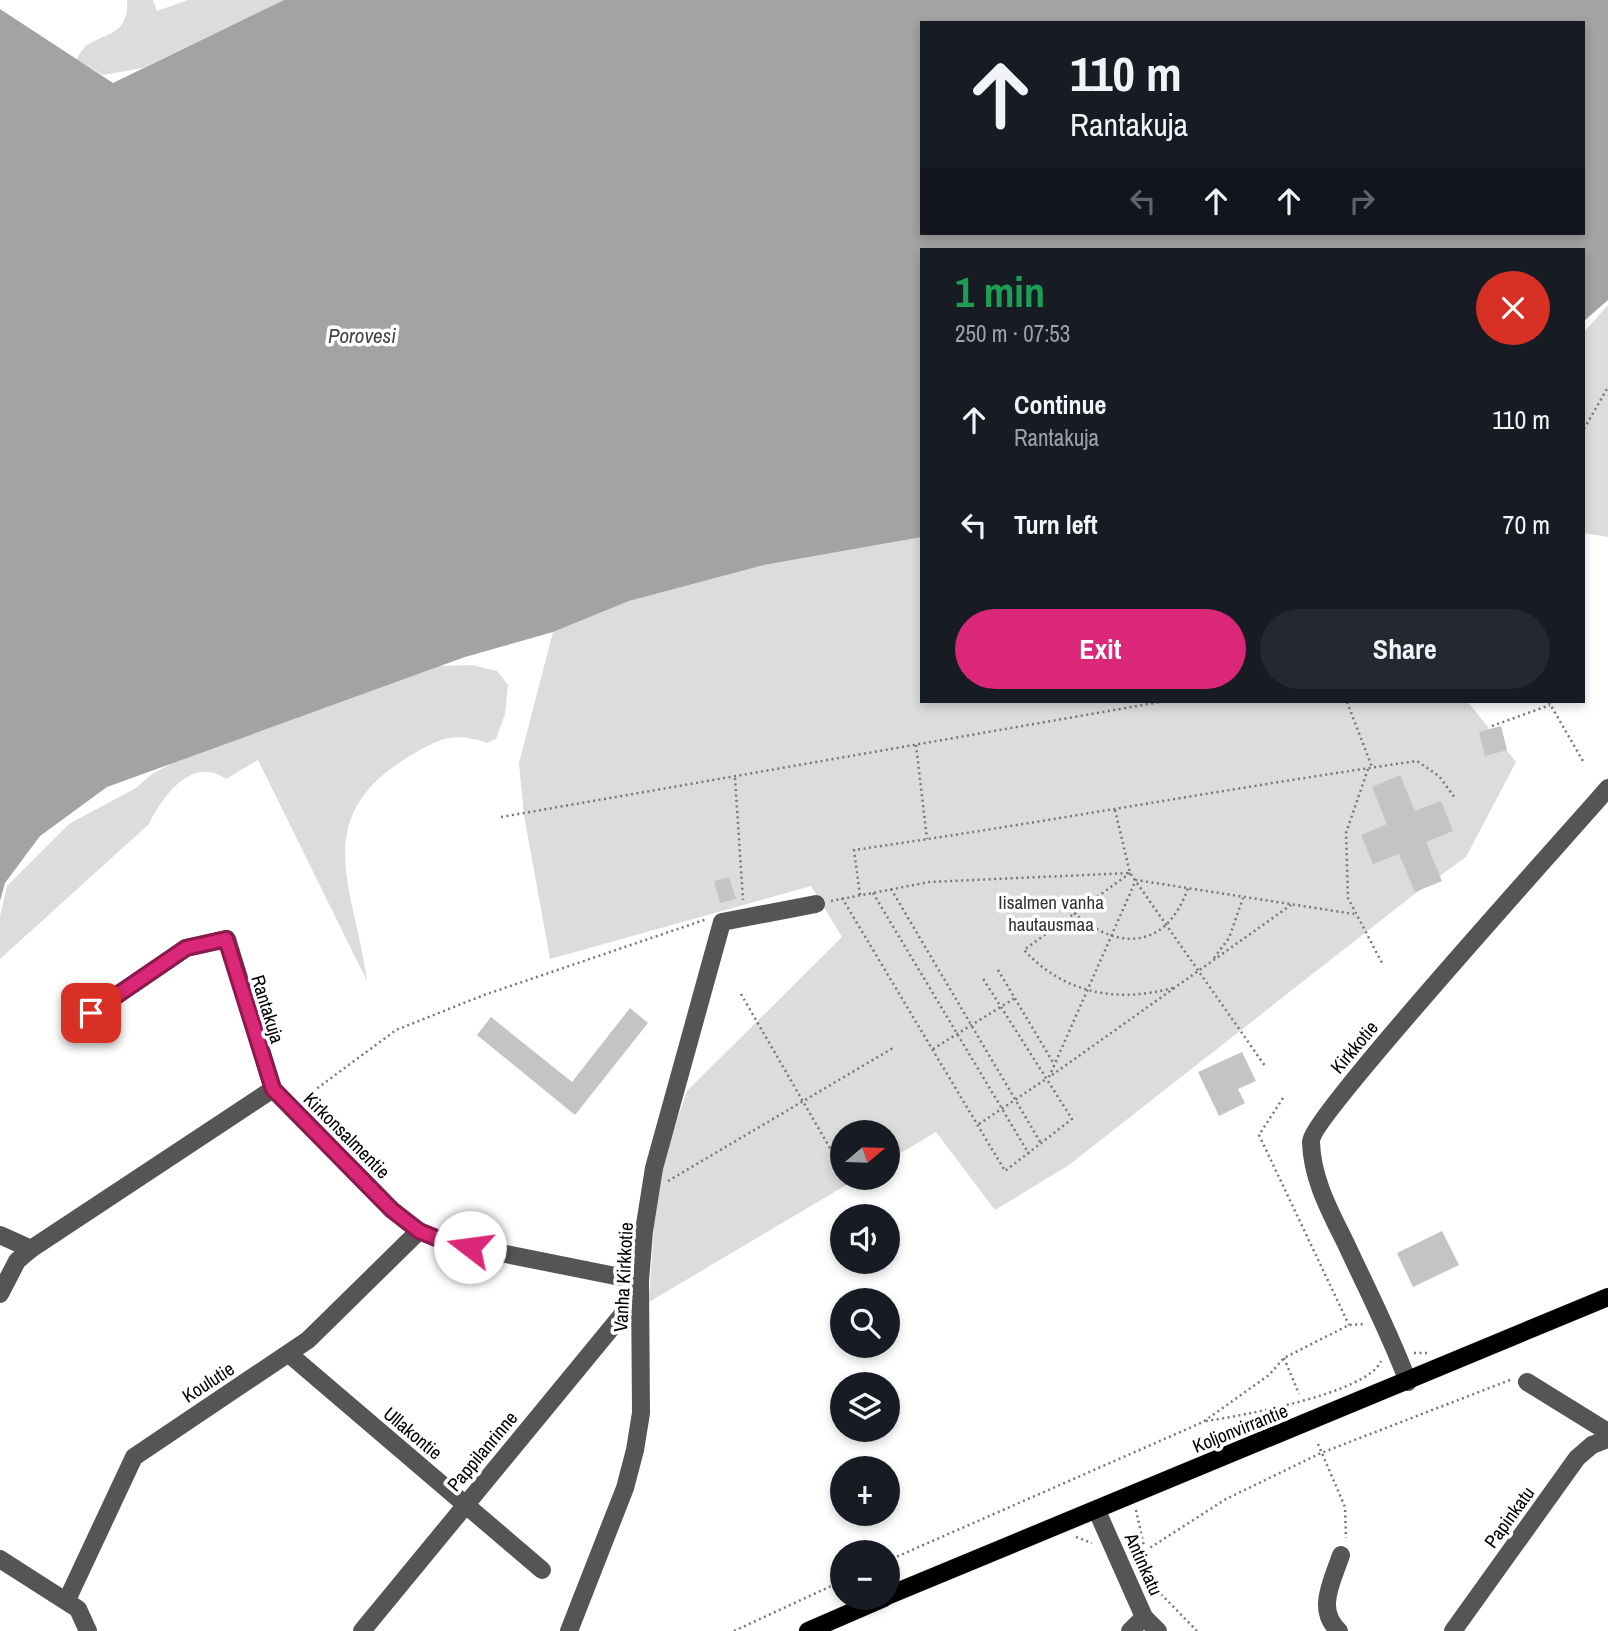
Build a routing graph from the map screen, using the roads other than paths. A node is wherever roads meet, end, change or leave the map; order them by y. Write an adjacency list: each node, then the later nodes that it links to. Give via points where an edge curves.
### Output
1 (1608, 788): 13 (street, Kirkkotie, via 1415,1007 1322,1118 1310,1140 1318,1186)
2 (816, 904): 8 (street, Vanha Kirkkotie, via 722,922 654,1168)
3 (91, 1013): 4 (street, Rantakuja, via 186,948 226,939)
4 (273, 1089): 5 (street, Kirkonsalmentie, via 392,1210); 7 (street)
5 (419, 1231): 8 (street, Kirkonsalmentie, via 446,1242); 12 (street, Koulutie, via 326,1326)
6 (0, 1235): 7 (street)
7 (31, 1249): 9 (street, via 17,1261)
8 (640, 1281): 11 (street, Vanha Kirkkotie)
9 (0, 1294)
10 (1608, 1297): 13 (main road, Koljonvirrantie)
11 (640, 1305): 17 (street, Pappilanrinne, via 622,1315); 28 (street, Vanha Kirkkotie, via 642,1413 635,1450 625,1488)
12 (289, 1354): 17 (street, Ullakontie); 23 (street, Koulutie, via 134,1457)
13 (1408, 1382): 18 (main road, Koljonvirrantie)
14 (1527, 1382): 15 (street)
15 (1608, 1432)
16 (1608, 1439): 33 (street, Papinkatu, via 1577,1458)
17 (465, 1504): 21 (street, Ullakontie); 27 (street, Pappilanrinne)
18 (1097, 1511): 22 (main road, Koljonvirrantie); 25 (street, Antinkatu)
19 (1341, 1555): 32 (street, via 1326,1605)
20 (0, 1559): 23 (street)
21 (542, 1570)
22 (900, 1591)
23 (67, 1600): 26 (street, via 78,1609)
24 (856, 1610): 29 (main road, Koljonvirrantie)
25 (1144, 1617): 30 (street); 31 (street, Antinkatu)
26 (88, 1631)
27 (362, 1631)
28 (569, 1631)
29 (808, 1631)
30 (1130, 1631)
31 (1158, 1631)
32 (1339, 1631)
33 (1452, 1631)

